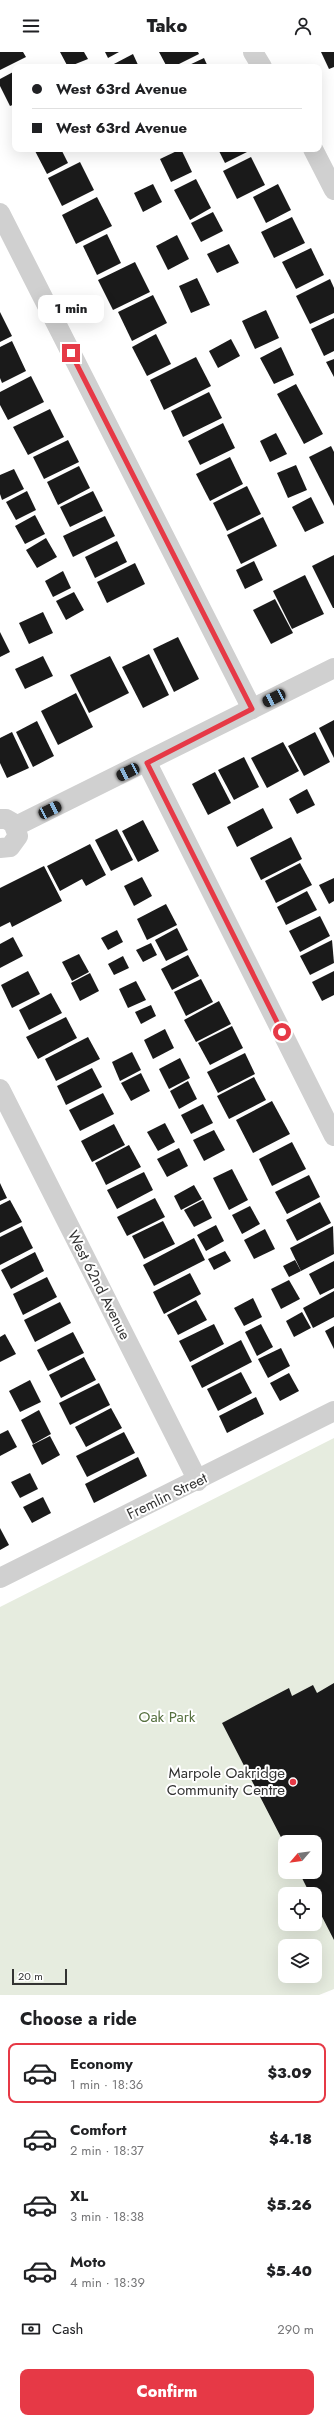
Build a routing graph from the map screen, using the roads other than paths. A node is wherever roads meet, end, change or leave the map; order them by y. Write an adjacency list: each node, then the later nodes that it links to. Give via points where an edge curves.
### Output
1 (253, 52): 2 (street)
2 (260, 64)
3 (315, 152): 4 (street)
4 (334, 190)
5 (0, 213): 7 (street)
6 (334, 668): 7 (street)
7 (252, 709): 8 (street)
8 (147, 763): 9 (street); 12 (street)
9 (8, 823): 10 (street, via 18,836 14,844)
10 (0, 848)
11 (0, 1089): 15 (street, West 62nd Avenue)
12 (326, 1102): 13 (street)
13 (334, 1136)
14 (334, 1411): 15 (street, Fremlin Street)
15 (198, 1481): 16 (street, Fremlin Street)
16 (0, 1578)

